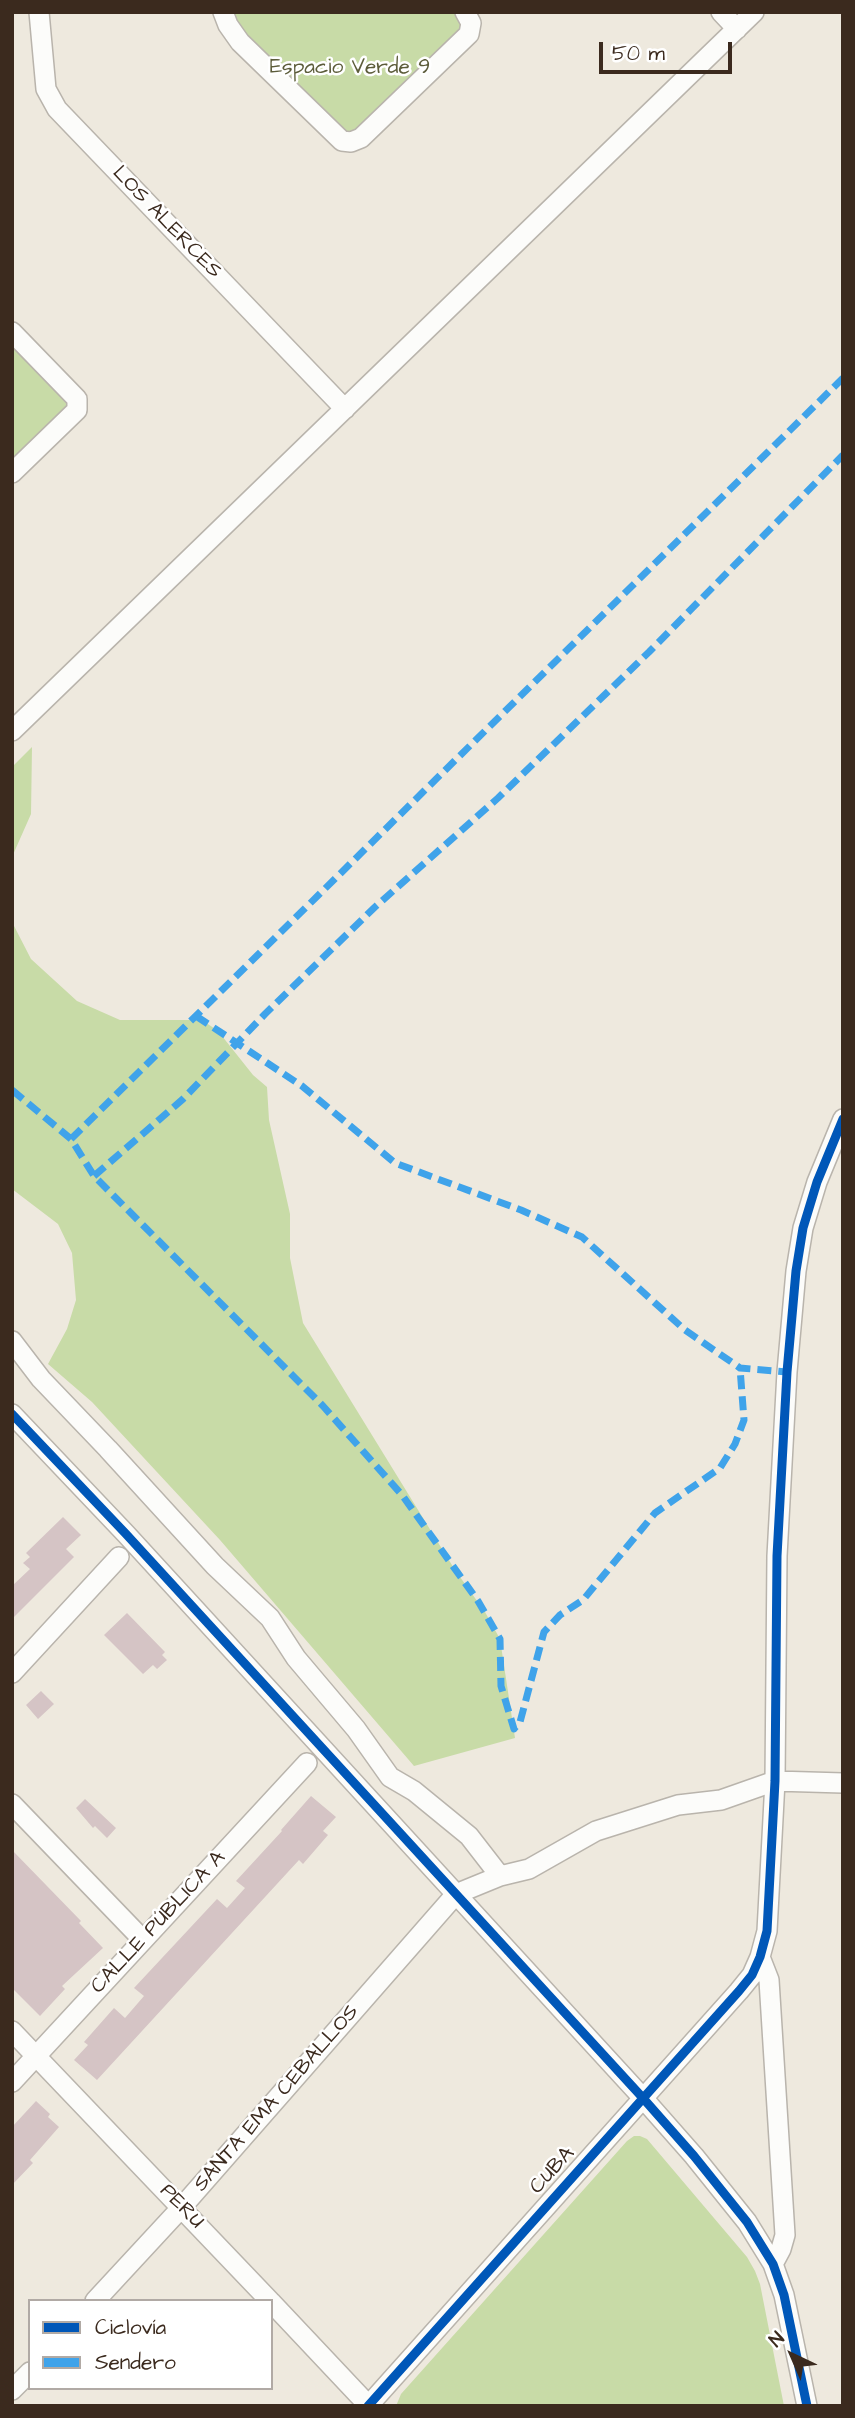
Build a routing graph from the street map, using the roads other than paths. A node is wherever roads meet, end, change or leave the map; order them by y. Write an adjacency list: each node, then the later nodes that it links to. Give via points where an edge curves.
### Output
1 (39, 12): 8 (street, LOS ALERCES, via 46,89 57,109)
2 (223, 12): 3 (street, via 240,42 342,141 351,142 361,138 469,34 471,23)
3 (465, 12)
4 (721, 12): 6 (street)
5 (754, 12): 6 (street)
6 (737, 29): 8 (street)
7 (12, 332): 9 (street, via 77,399 77,410)
8 (345, 409): 10 (street)
9 (12, 472)
10 (12, 731)
11 (843, 1119): 17 (street, via 817,1182 796,1270 777,1556)
12 (12, 1341): 20 (street, via 215,1566 270,1618 390,1777 415,1791 469,1836)
13 (12, 1414): 21 (street)
14 (118, 1557): 15 (street)
15 (12, 1673)
16 (307, 1763): 22 (street, CALLE PÚBLICA A)
17 (775, 1781): 18 (street); 20 (street, via 721,1800 678,1805 596,1831 529,1869); 23 (street, via 767,1931)
18 (843, 1783)
19 (12, 1804): 22 (street)
20 (500, 1876): 21 (street)
21 (456, 1894): 27 (street); 28 (street, SANTA EMA CEBALLOS)
22 (143, 1940): 25 (street, CALLE PÚBLICA A)
23 (760, 1957): 27 (street, CUBA, via 739,1991); 29 (street, via 768,1980 785,2235)
24 (12, 2031): 25 (street, PERU)
25 (36, 2056): 26 (street, CALLE PÚBLICA A); 28 (street, PERU)
26 (12, 2082)
27 (642, 2097): 29 (street, via 747,2222); 35 (street, CUBA)
28 (182, 2207): 30 (street, SANTA EMA CEBALLOS); 31 (street, PERU)
29 (773, 2264): 36 (street)
30 (97, 2299)
31 (269, 2299)
32 (273, 2303): 35 (street, PERU)
33 (28, 2373): 34 (street)
34 (12, 2390)
35 (368, 2405)
36 (807, 2406)

